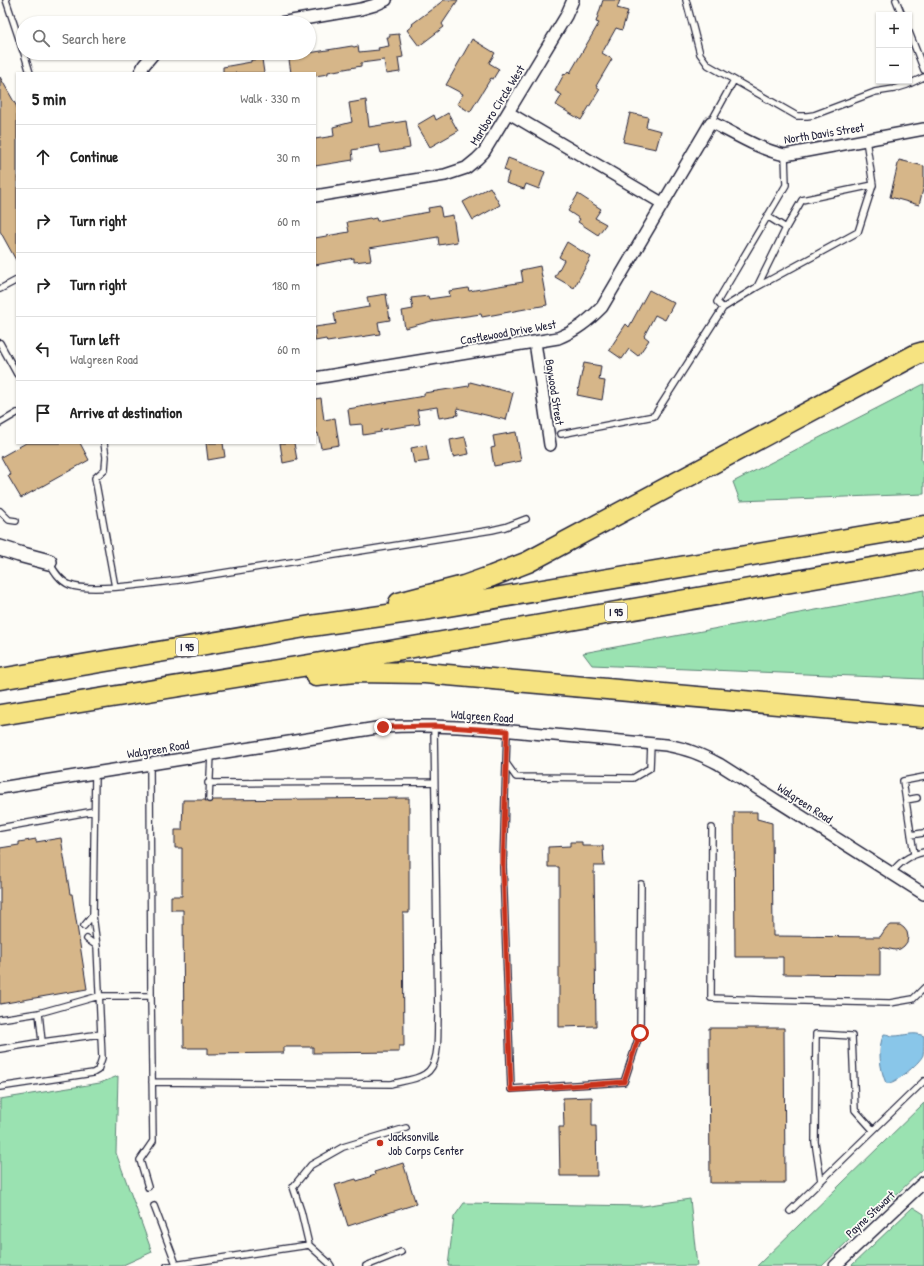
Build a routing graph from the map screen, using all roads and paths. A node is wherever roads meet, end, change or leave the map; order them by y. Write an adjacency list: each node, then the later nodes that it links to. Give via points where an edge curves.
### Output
1 (6, 0): 8 (lane)
2 (386, 0): 7 (street, via 360,9)
3 (573, 0): 17 (street, Marlboro Circle West)
4 (686, 0): 16 (lane, via 700,54 708,65)
5 (896, 0): 6 (lane)
6 (901, 12)
7 (316, 17)
8 (16, 31)
9 (912, 40): 12 (lane)
10 (26, 60): 13 (lane)
11 (148, 60): 14 (street)
12 (924, 70)
13 (30, 72)
14 (140, 72)
15 (924, 77): 16 (lane, via 907,85 875,92 807,116 797,116)
16 (734, 80): 18 (lane)
17 (509, 112): 23 (street, Marlboro Circle West, via 484,152 466,168 445,175); 24 (street)
18 (711, 122): 21 (street, North Davis Street, via 759,147); 24 (street, Castlewood Drive West)
19 (924, 129): 20 (street, North Davis Street)
20 (866, 140): 21 (street, North Davis Street); 22 (lane)
21 (785, 154): 25 (lane, via 786,185)
22 (872, 185): 26 (lane, via 802,200); 28 (lane, via 858,232)
23 (316, 196)
24 (662, 203): 31 (street, Castlewood Drive West, via 602,307 570,334)
25 (767, 216): 26 (lane); 30 (lane, via 717,302)
26 (786, 228): 28 (lane)
27 (16, 281): 29 (lane)
28 (757, 287): 30 (lane)
29 (0, 289)
30 (723, 308): 38 (lane, via 654,416)
31 (535, 342): 35 (street, Castlewood Drive West); 40 (street, Baywood Street)
32 (0, 343): 34 (lane)
33 (922, 352): 49 (highway, via 528,562 464,586)
34 (16, 372)
35 (316, 378)
36 (16, 414): 37 (lane)
37 (0, 422)
38 (561, 434)
39 (104, 444): 48 (lane, via 105,469 95,478)
40 (550, 445)
41 (0, 511): 43 (lane, via 9,520)
42 (526, 519): 48 (lane, via 492,530 179,580)
43 (16, 521)
44 (924, 526): 49 (highway, I 95, via 430,609)
45 (0, 548): 47 (street)
46 (924, 560): 51 (highway, I 95)
47 (49, 562): 48 (lane, via 61,579 70,585)
48 (115, 587)
49 (311, 626): 50 (highway, I 95)
50 (0, 679)
51 (172, 688): 52 (highway, I 95); 53 (highway, via 355,672 426,673)
52 (0, 715)
53 (924, 717)
54 (434, 726): 55 (street, Walgreen Road); 57 (street, Walgreen Road, via 383,727); 62 (lane)
55 (507, 731): 56 (street, Walgreen Road); 58 (lane)
56 (651, 744): 58 (lane, via 650,768 633,778 516,777); 75 (street, Walgreen Road, via 685,749 714,761)
57 (211, 754): 59 (street, Walgreen Road); 63 (lane)
58 (506, 763): 76 (lane, via 503,867 511,1090 624,1082 640,1033)
59 (150, 764): 60 (street, Walgreen Road); 84 (lane)
60 (95, 773): 64 (street, Walgreen Road); 68 (lane)
61 (924, 777): 67 (lane, via 903,781)
62 (434, 782): 63 (lane); 91 (lane, via 438,1016 436,1059 432,1069 424,1075 392,1084)
63 (208, 783): 66 (lane)
64 (0, 788)
65 (917, 798): 67 (lane)
66 (209, 799)
67 (906, 800): 72 (lane)
68 (94, 811): 69 (lane); 78 (lane)
69 (0, 828)
70 (712, 828): 82 (lane, via 711,998 890,1003 913,1000)
71 (923, 833): 72 (lane)
72 (911, 835): 74 (lane)
73 (924, 852): 74 (lane)
74 (914, 854): 75 (lane, via 896,866)
75 (891, 874): 77 (street, Walgreen Road)
76 (641, 884)
77 (924, 894)
78 (94, 914): 79 (lane); 81 (lane)
79 (84, 926)
80 (87, 939): 81 (lane)
81 (97, 946): 83 (lane)
82 (924, 988)
83 (99, 996): 84 (lane); 85 (lane); 87 (lane)
84 (150, 996): 91 (lane)
85 (38, 1013): 86 (lane); 88 (lane)
86 (0, 1019)
87 (101, 1034): 88 (lane); 92 (lane, via 102,1058 98,1070 93,1073)
88 (42, 1042): 89 (lane)
89 (0, 1049)
90 (924, 1081): 94 (lane)
91 (152, 1082): 97 (lane, via 153,1141 140,1160)
92 (0, 1087)
93 (406, 1128): 100 (lane, via 343,1147 311,1165 293,1187)
94 (874, 1130): 95 (lane); 95 (lane, via 855,1110 852,1036 816,1034 815,1142)
95 (821, 1181): 99 (lane)
96 (924, 1182): 106 (street, Payne Stewart)
97 (148, 1187)
98 (154, 1206): 102 (lane)
99 (790, 1211)
100 (309, 1245): 102 (lane); 104 (lane)
101 (401, 1252): 105 (lane)
102 (176, 1264): 103 (lane)
103 (167, 1266)
104 (331, 1266)
105 (366, 1266)
106 (835, 1266)

